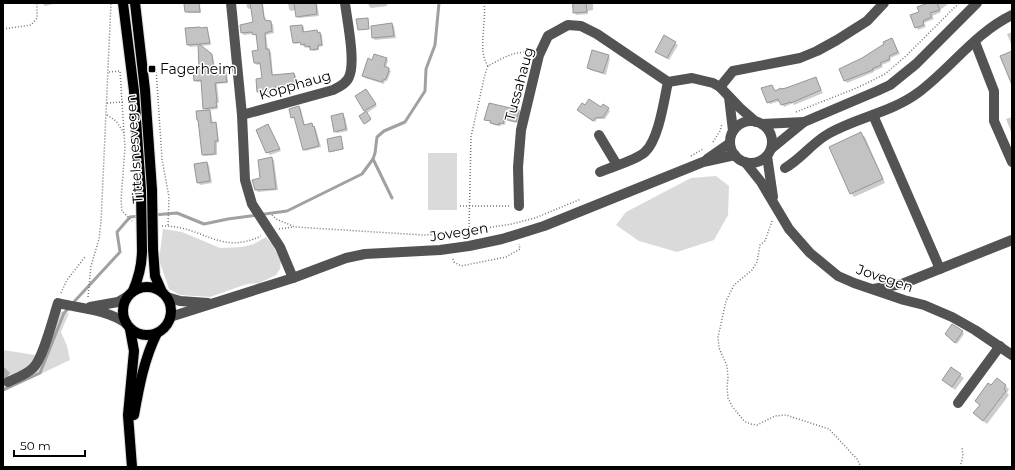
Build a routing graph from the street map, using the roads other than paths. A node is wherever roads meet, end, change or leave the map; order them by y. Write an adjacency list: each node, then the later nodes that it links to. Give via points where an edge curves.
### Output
1 (124, 3): 33 (main road, Tittelsnesvegen, bridge, via 134,91 142,250 142,264)
2 (135, 3): 34 (main road, Tittelsnesvegen, bridge, via 145,90 155,276)
3 (231, 3): 12 (street, Kopphaug)
4 (344, 3): 12 (street, Kopphaug, via 351,67 349,77 343,85 333,90)
5 (884, 3): 10 (street, via 867,21 818,51 800,58 733,71)
6 (977, 3): 14 (street, via 916,64 890,85)
7 (1012, 15): 8 (street)
8 (974, 42): 13 (street, via 918,93 893,108); 23 (street, via 994,91 994,121)
9 (668, 82): 10 (street, via 692,78); 24 (street, via 651,145 644,153); 28 (street, Tussahaug, via 598,34 581,26 568,25 548,36 539,55 522,130 518,167)
10 (720, 87): 11 (street)
11 (729, 97): 15 (street); 16 (street)
12 (242, 114): 31 (street, Kopphaug, via 245,180 252,204 280,247)
13 (873, 115): 25 (street, via 827,134 795,163); 30 (street)
14 (804, 122): 15 (street); 19 (street)
15 (759, 123): 16 (street, via 743,123); 19 (street, via 771,135)
16 (733, 131): 18 (street)
17 (599, 135): 24 (street)
18 (730, 143): 20 (street); 21 (street, Jovegen)
19 (769, 152): 22 (street, via 757,162); 27 (street, Jovegen)
20 (735, 155): 21 (street, Jovegen); 22 (street)
21 (703, 162): 31 (street, Jovegen, via 544,226 502,239 440,250 365,254 346,258)
22 (745, 162): 27 (street, Jovegen)
23 (1012, 162)
24 (617, 165): 26 (street)
25 (785, 168)
26 (600, 172)
27 (775, 203): 32 (street, Jovegen, via 789,228 810,253 838,276)
28 (519, 206)
29 (1012, 240): 30 (street)
30 (940, 269): 32 (street, via 902,284)
31 (292, 278): 35 (street, Jovegen)
32 (872, 289): 40 (street, Jovegen, via 924,305 952,317)
33 (130, 294): 34 (main road, via 148,287 155,288); 36 (street, via 118,302); 38 (main road, via 123,310)
34 (164, 295): 35 (street, Jovegen, via 180,302); 37 (main road, via 171,310)
35 (212, 303): 37 (street, Jovegen, via 180,316)
36 (87, 308): 38 (street, via 116,316); 42 (street, via 58,303 36,365)
37 (170, 317): 39 (main road, via 168,324)
38 (128, 326): 39 (main road, via 143,335); 44 (main road, via 134,351 128,415)
39 (157, 333): 44 (main road, via 145,363)
40 (1000, 346): 41 (street, Jovegen); 43 (street)
41 (1012, 355)
42 (8, 382)
43 (958, 403)
44 (131, 439): 45 (main road)
45 (132, 467)

